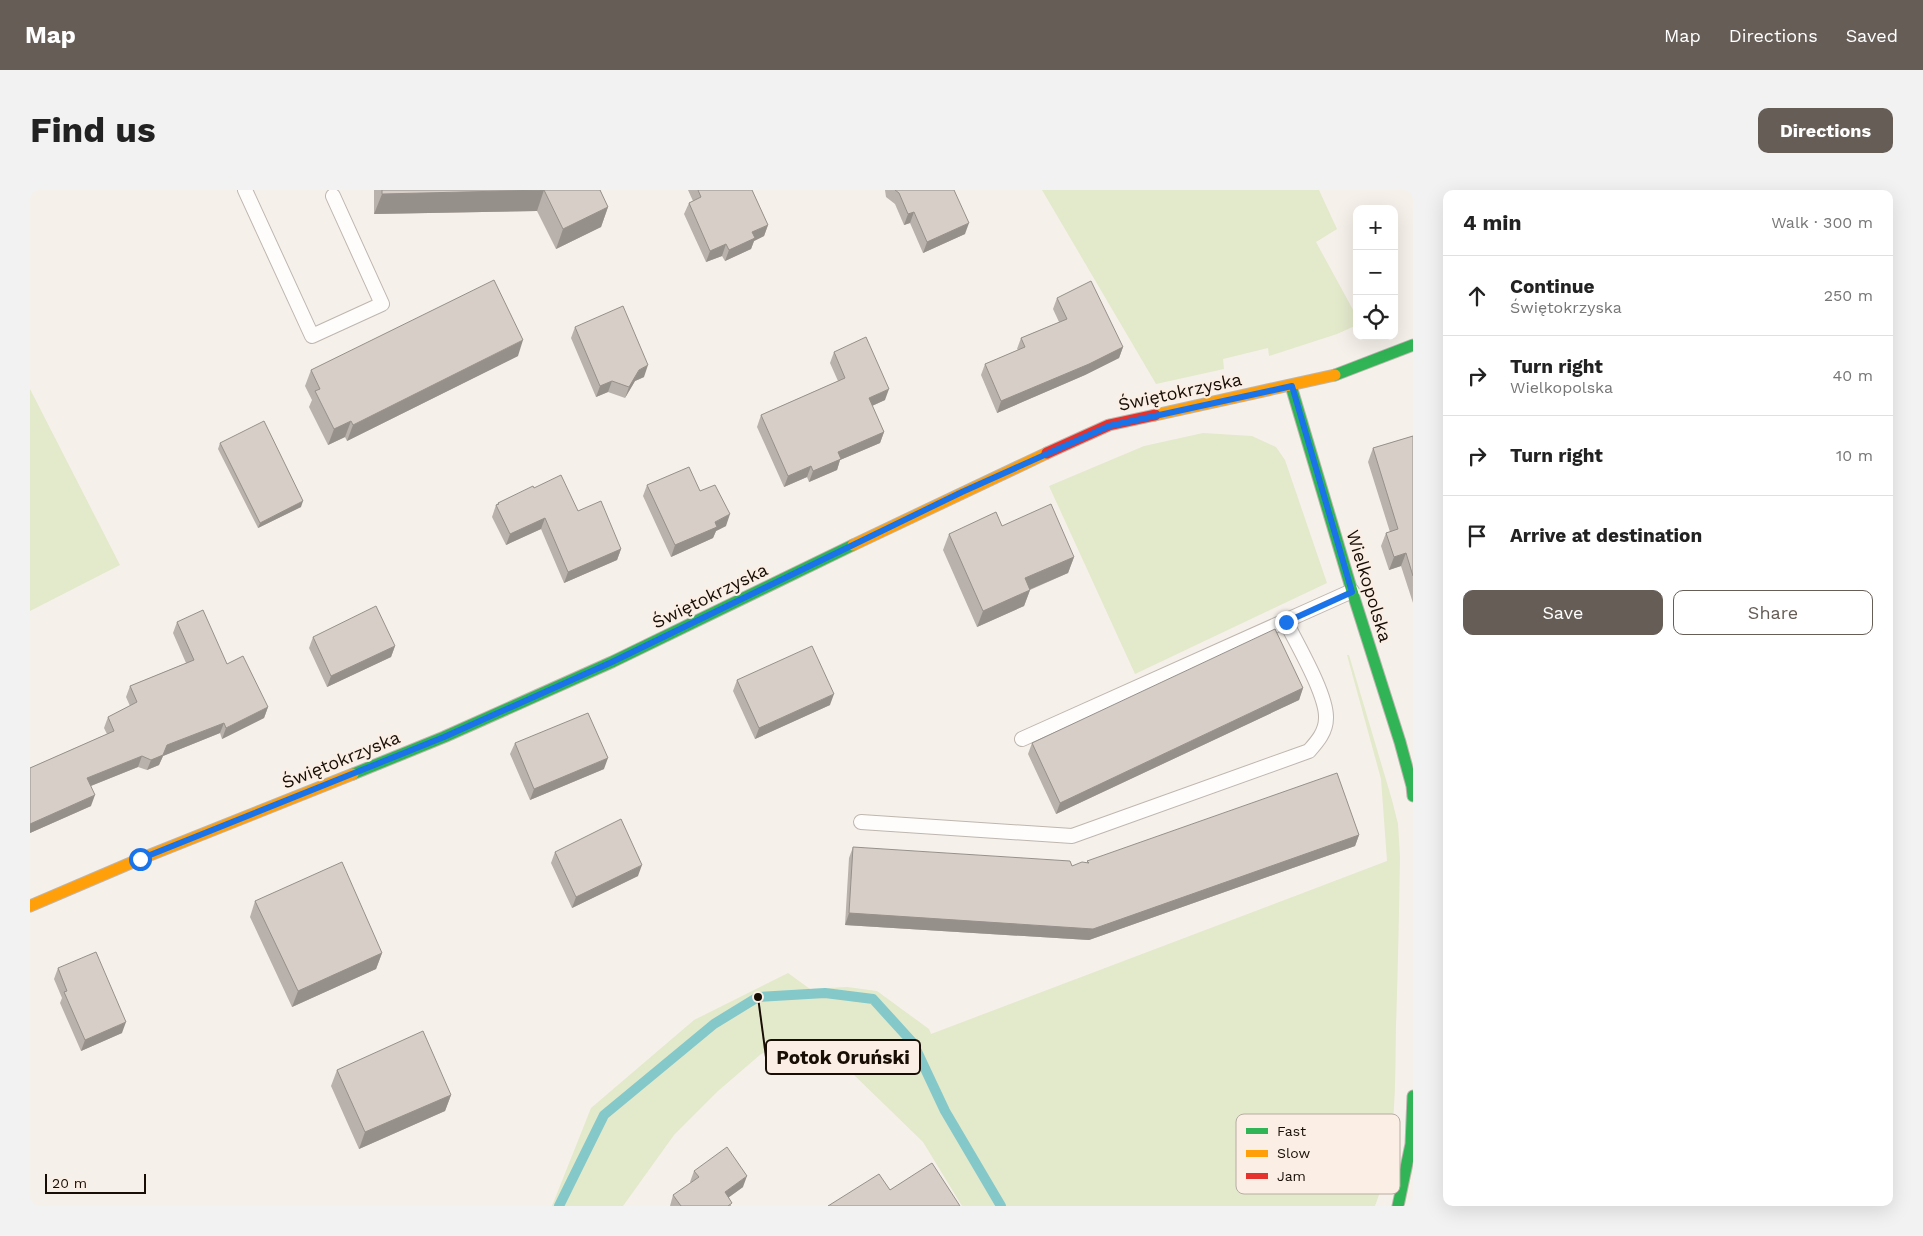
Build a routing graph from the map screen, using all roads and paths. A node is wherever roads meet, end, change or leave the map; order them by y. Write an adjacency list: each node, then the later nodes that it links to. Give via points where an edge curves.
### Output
1 (245, 190): 2 (lane, via 312,336 382,304)
2 (333, 196)
3 (1413, 346): 4 (main road, Świętokrzyska, via 1339,374)
4 (1292, 386): 5 (main road, Wielkopolska); 10 (main road, Świętokrzyska, via 1109,426 962,492 604,666 444,737)
5 (1352, 592): 6 (lane); 8 (main road, Wielkopolska, via 1400,742)
6 (1286, 622): 7 (lane); 9 (lane, via 1324,700 1326,719 1321,737 1309,751 1072,836)
7 (1022, 740)
8 (1413, 796)
9 (862, 822)
10 (30, 906)
11 (1413, 1096): 12 (main road)
12 (1404, 1202)

